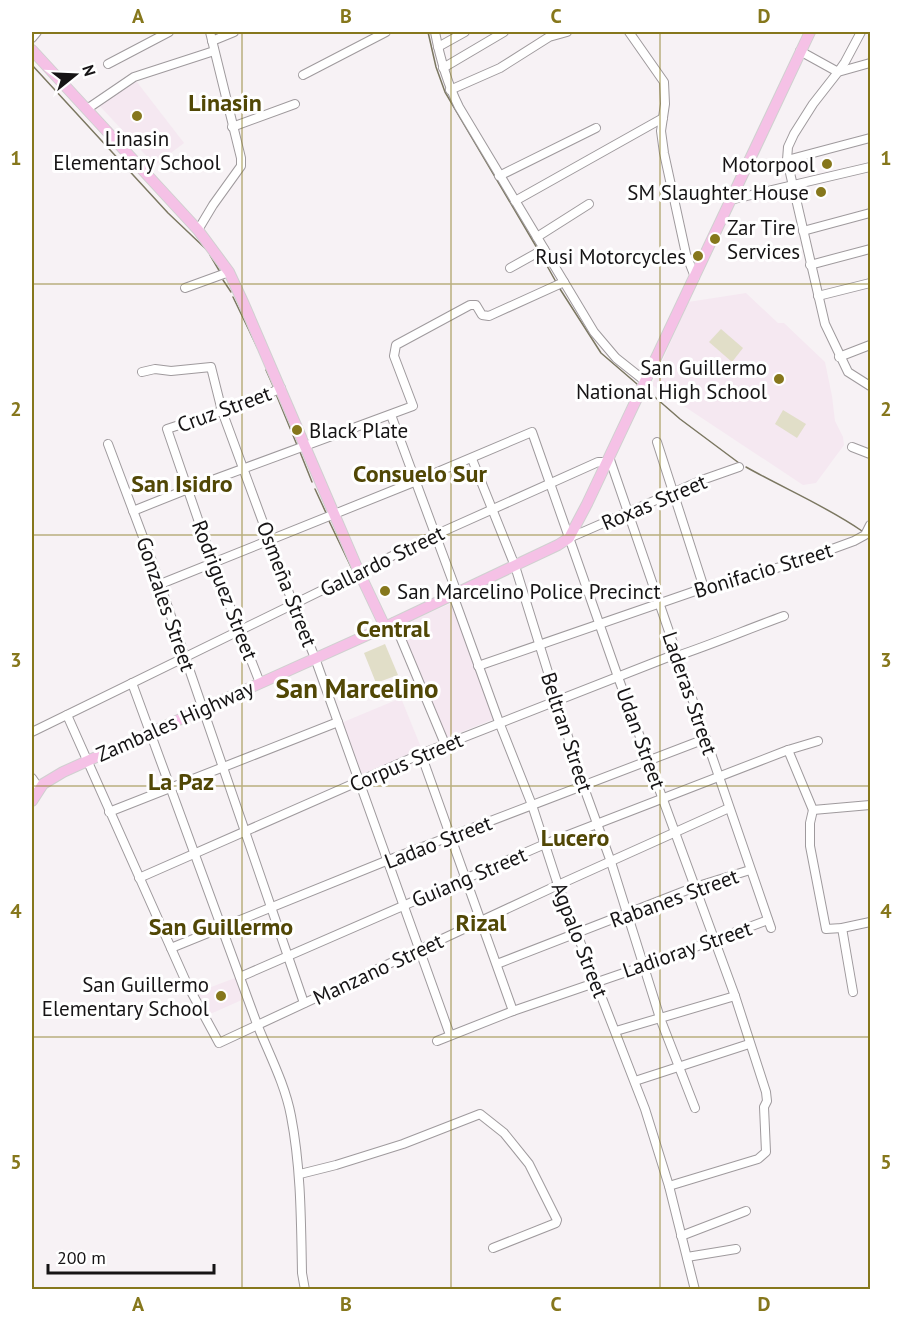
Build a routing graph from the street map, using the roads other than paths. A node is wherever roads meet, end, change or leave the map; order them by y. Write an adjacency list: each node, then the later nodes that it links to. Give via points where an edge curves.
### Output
1 (37, 32): 13 (street)
2 (169, 32): 19 (street)
3 (234, 32): 12 (street)
4 (386, 32): 22 (street)
5 (435, 32): 14 (street)
6 (465, 32): 14 (street)
7 (504, 32): 20 (street)
8 (567, 32): 23 (street, via 549,37 500,68)
9 (629, 32): 26 (street, via 664,82)
10 (810, 32): 17 (main road)
11 (861, 32): 21 (street)
12 (211, 36): 16 (street)
13 (32, 38)
14 (438, 47): 20 (street)
15 (32, 50): 25 (main road)
16 (214, 51): 25 (street, via 134,77); 27 (street)
17 (800, 51): 21 (street); 34 (main road)
18 (870, 63): 21 (street)
19 (108, 64)
20 (443, 68): 23 (street)
21 (838, 72): 30 (street, via 794,134)
22 (303, 75)
23 (450, 90): 32 (street)
24 (295, 104): 27 (street)
25 (87, 110): 38 (main road)
26 (663, 118): 35 (street); 46 (street, via 664,153 686,255)
27 (232, 127): 38 (street, via 241,166)
28 (596, 128): 32 (street)
29 (870, 138): 30 (street)
30 (787, 160): 33 (street)
31 (870, 167): 33 (street)
32 (499, 176): 35 (street)
33 (792, 185): 34 (street); 39 (street)
34 (730, 200): 46 (main road)
35 (515, 201): 40 (street)
36 (589, 204): 40 (street)
37 (870, 213): 39 (street)
38 (198, 230): 45 (main road)
39 (803, 231): 43 (street)
40 (537, 237): 42 (street)
41 (870, 249): 43 (street)
42 (540, 251): 44 (street); 47 (street)
43 (810, 265): 50 (street)
44 (510, 268)
45 (229, 272): 49 (street); 56 (main road)
46 (695, 277): 54 (main road)
47 (561, 283): 54 (street, via 616,358); 58 (street, via 489,316 482,315 476,305 470,305 396,345 394,356 413,406)
48 (870, 283): 50 (street)
49 (185, 288)
50 (818, 297): 52 (street)
51 (870, 345): 52 (street)
52 (839, 357): 55 (street, via 848,372)
53 (142, 372): 57 (street, Osmeña Street, via 211,367)
54 (645, 381): 66 (main road)
55 (870, 386)
56 (281, 388): 57 (street, Cruz Street); 62 (main road)
57 (222, 411): 59 (street, Cruz Street); 68 (street, Osmeña Street)
58 (391, 415): 62 (street); 69 (street, Agpalo Street)
59 (167, 429): 71 (street, Rodriguez Street)
60 (657, 442): 72 (street)
61 (108, 444): 74 (street, Gonzales Street)
62 (305, 447): 68 (street); 76 (main road)
63 (852, 447): 64 (street)
64 (870, 454)
65 (472, 459): 69 (street); 70 (street, Udan Street, via 532,432); 73 (street, Beltran Street)
66 (608, 459): 70 (street, Gallardo Street); 75 (street, Laderas Street); 79 (main road)
67 (739, 467): 72 (street, Roxas Street)
68 (243, 470): 71 (street); 80 (street, Osmeña Street)
69 (414, 483): 76 (street); 78 (street, Agpalo Street)
70 (549, 484): 73 (street, Gallardo Street); 79 (street, Udan Street)
71 (188, 489): 74 (street); 81 (street, Rodriguez Street)
72 (673, 493): 75 (street, Roxas Street); 85 (street)
73 (493, 509): 78 (street, Gallardo Street); 82 (street, Beltran Street)
74 (133, 512): 84 (street, Gonzales Street)
75 (628, 512): 79 (street, Roxas Street); 87 (street, Laderas Street)
76 (334, 514): 80 (street); 83 (main road)
77 (868, 530): 85 (street, Bonifacio Street, via 854,541 791,564)
78 (435, 535): 83 (street, Gallardo Street); 86 (street, Agpalo Street)
79 (569, 538): 82 (main road, Zambales Highway); 91 (street, Udan Street)
80 (269, 540): 81 (street); 88 (street, Osmeña Street)
81 (213, 563): 84 (street); 93 (street, Rodriguez Street)
82 (515, 566): 86 (main road, Zambales Highway); 95 (street, Beltran Street)
83 (359, 572): 88 (street, Gallardo Street); 89 (main road)
84 (158, 585): 97 (street, Gonzales Street)
85 (704, 588): 87 (street, Bonifacio Street)
86 (455, 594): 92 (main road, Zambales Highway); 99 (street, Agpalo Street)
87 (659, 603): 91 (street, Bonifacio Street); 96 (street, Laderas Street)
88 (293, 604): 93 (street, Gallardo Street); 98 (street, Osmeña Street)
89 (377, 610): 92 (main road); 94 (main road)
90 (784, 616): 96 (street, Corpus Street)
91 (600, 623): 95 (street, Bonifacio Street); 100 (street, Udan Street)
92 (390, 624): 94 (main road, Zambales Highway); 112 (street)
93 (238, 630): 97 (street, Gallardo Street); 102 (street, Rodriguez Street)
94 (368, 634): 98 (main road, Zambales Highway)
95 (539, 645): 99 (street, Bonifacio Street); 103 (street, Beltran Street)
96 (676, 655): 100 (street, Corpus Street); 110 (street, Laderas Street)
97 (183, 657): 101 (street, Gallardo Street); 104 (street, Gonzales Street)
98 (315, 658): 102 (main road, Zambales Highway); 106 (street, Osmeña Street)
99 (478, 666): 107 (street, Agpalo Street)
100 (618, 677): 103 (street, Corpus Street); 115 (street, Udan Street)
101 (132, 683): 105 (street, Gallardo Street); 109 (street)
102 (260, 683): 104 (main road, Zambales Highway)
103 (557, 701): 107 (street, Corpus Street); 121 (street, Beltran Street)
104 (203, 709): 109 (main road, Zambales Highway); 117 (street, Gonzales Street)
105 (66, 715): 108 (street, Gallardo Street); 116 (street)
106 (338, 722): 117 (street); 120 (street, Osmeña Street)
107 (499, 722): 112 (street, Corpus Street); 126 (street, Agpalo Street)
108 (32, 732)
109 (150, 733): 116 (main road, Zambales Highway); 123 (street)
110 (705, 739): 115 (street, Ladao Street); 118 (street, Laderas Street)
111 (818, 741): 113 (street, Guiang Street)
112 (445, 744): 114 (street, Corpus Street)
113 (788, 750): 118 (street, Guiang Street); 129 (street)
114 (421, 754): 120 (street, Corpus Street); 134 (street)
115 (649, 759): 121 (street, Ladao Street); 124 (street, Udan Street)
116 (88, 761): 122 (main road, Zambales Highway); 130 (street)
117 (222, 767): 123 (street); 132 (street, Gonzales Street)
118 (718, 776): 124 (street, Guiang Street); 128 (street, Laderas Street)
119 (32, 778): 122 (street)
120 (359, 781): 132 (street, Corpus Street); 137 (street, Osmeña Street)
121 (584, 785): 126 (street, Ladao Street); 131 (street, Beltran Street)
122 (39, 788): 125 (main road, Zambales Highway)
123 (169, 788): 130 (street); 136 (street)
124 (663, 798): 131 (street, Guiang Street); 133 (street, Udan Street)
125 (32, 801)
126 (532, 805): 134 (street, Ladao Street); 135 (street, Agpalo Street)
127 (870, 805): 129 (street)
128 (729, 808): 133 (street, Manzano Street); 139 (street, Laderas Street)
129 (813, 810): 151 (street, via 809,837 823,917 826,929)
130 (109, 812): 140 (street)
131 (597, 824): 135 (street, Guiang Street); 138 (street, Beltran Street)
132 (245, 832): 136 (street, Corpus Street); 145 (street, Gonzales Street)
133 (675, 833): 138 (street, Manzano Street); 143 (street, Udan Street)
134 (450, 838): 137 (street, Ladao Street); 141 (street)
135 (545, 844): 141 (street, Guiang Street); 142 (street, Agpalo Street)
136 (194, 854): 140 (street, Corpus Street); 150 (street)
137 (386, 861): 144 (street, Osmeña Street); 145 (street, Ladao Street)
138 (611, 862): 142 (street, Manzano Street); 146 (street, Beltran Street)
139 (750, 870): 143 (street, Rabanes Street); 149 (street, Laderas Street)
140 (139, 878): 154 (street)
141 (465, 878): 144 (street, Guiang Street); 147 (street)
142 (558, 885): 147 (street, Manzano Street); 152 (street, Agpalo Street)
143 (694, 887): 146 (street, Rabanes Street); 153 (street, Udan Street)
144 (403, 906): 155 (street, Osmeña Street); 156 (street, Guiang Street)
145 (272, 908): 150 (street, Ladao Street); 156 (street, Gonzales Street)
146 (627, 914): 152 (street, Rabanes Street); 158 (street, Beltran Street)
147 (481, 921): 155 (street, Manzano Street); 157 (street)
148 (870, 922): 151 (street)
149 (770, 924): 153 (street, Ladioray Street)
150 (221, 928): 154 (street, Ladao Street); 159 (street)
151 (842, 928): 161 (street)
152 (577, 934): 157 (street, Rabanes Street); 160 (street, Agpalo Street)
153 (714, 940): 158 (street, Ladioray Street); 162 (street, Udan Street)
154 (171, 948): 166 (street, Manzano Street, via 219,1043)
155 (418, 949): 163 (street, Manzano Street); 168 (street, Osmeña Street)
156 (288, 955): 159 (street, Guiang Street); 163 (street, Gonzales Street)
157 (497, 964): 164 (street)
158 (644, 966): 160 (street, Ladioray Street); 165 (street, Beltran Street)
159 (240, 977): 166 (street)
160 (595, 981): 164 (street, Ladioray Street); 167 (street, Agpalo Street)
161 (853, 992)
162 (735, 996): 165 (street); 170 (street, Udan Street)
163 (304, 1003): 166 (street, Manzano Street)
164 (513, 1011): 168 (street, Ladioray Street)
165 (660, 1018): 167 (street); 171 (street, Beltran Street)
166 (257, 1024): 174 (street, via 291,1114)
167 (616, 1031): 172 (street, Agpalo Street)
168 (450, 1035): 169 (street, Ladioray Street)
169 (437, 1041)
170 (749, 1044): 171 (street); 175 (street, Udan Street, via 767,1101 765,1152 758,1159)
171 (678, 1066): 172 (street); 173 (street, Beltran Street)
172 (635, 1081): 175 (street, Agpalo Street)
173 (695, 1108)
174 (300, 1174): 178 (street, via 403,1144 480,1114 504,1133 529,1164 557,1220); 181 (street)
175 (669, 1186): 177 (street, Agpalo Street)
176 (746, 1211): 177 (street)
177 (681, 1236): 180 (street, Agpalo Street)
178 (493, 1248)
179 (736, 1249): 180 (street)
180 (687, 1257): 182 (street, Agpalo Street)
181 (305, 1290)
182 (695, 1290)

